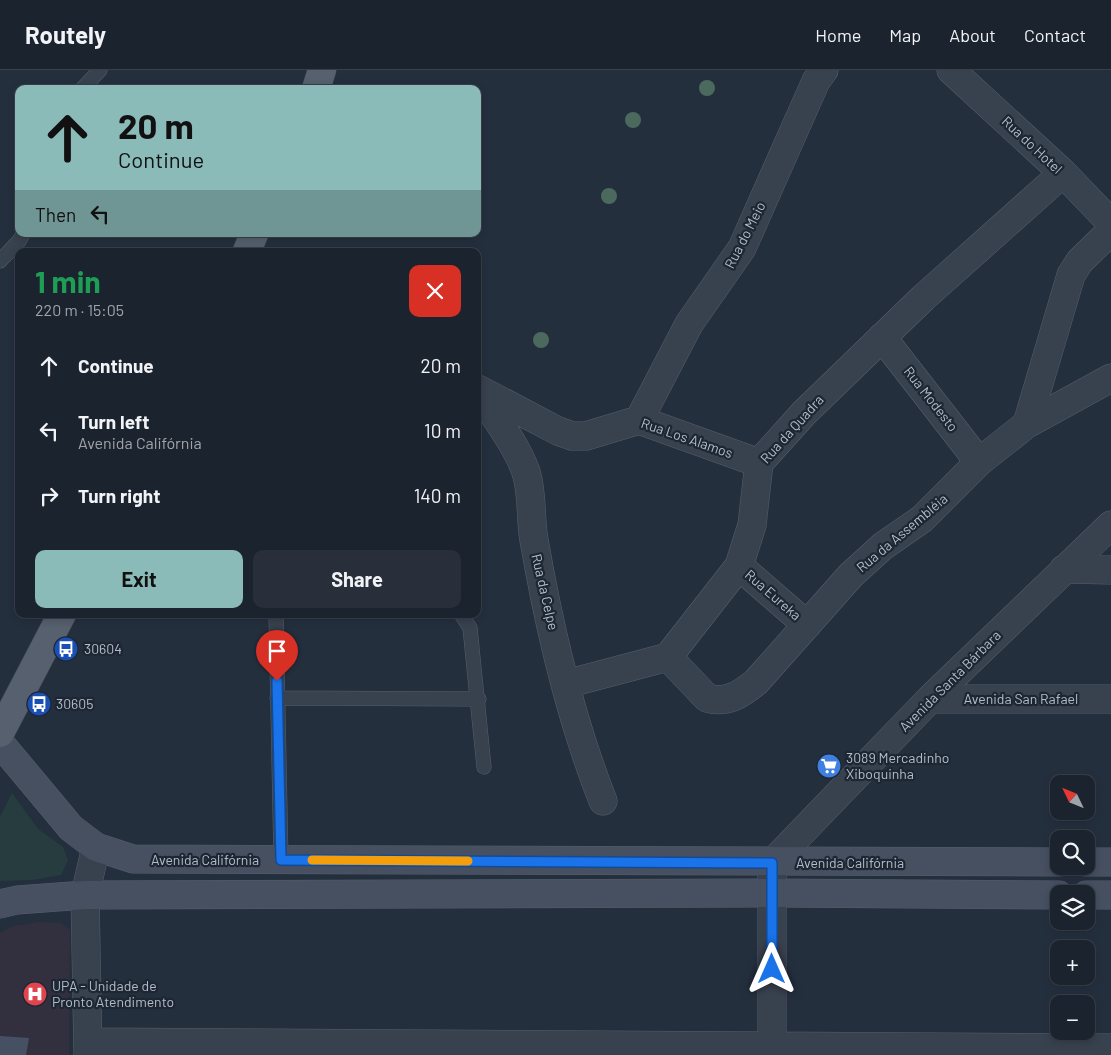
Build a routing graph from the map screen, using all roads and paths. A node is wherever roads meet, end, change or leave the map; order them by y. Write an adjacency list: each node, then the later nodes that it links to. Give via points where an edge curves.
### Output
1 (100, 70): 5 (lane)
2 (322, 70): 6 (main road)
3 (824, 70): 16 (street, Rua do Meio, via 816,81 742,248 689,324)
4 (951, 70): 7 (street, Rua do Hotel)
5 (86, 85)
6 (317, 85)
7 (1063, 173): 8 (street, Rua do Hotel); 12 (street, Rua da Quadra)
8 (1111, 223)
9 (1111, 231): 17 (street, via 1071,275)
10 (21, 237): 11 (lane)
11 (0, 261)
12 (882, 337): 18 (street, Rua Modesto); 19 (street, Rua da Quadra, via 804,413)
13 (1111, 378): 17 (street, Rua da Assembléia)
14 (481, 392): 16 (street, Rua Los Alamos, via 558,432 572,436 586,436)
15 (481, 395): 29 (street, Rua da Celpe, via 526,474 534,539)
16 (639, 420): 19 (street, Rua Los Alamos)
17 (1027, 424): 18 (street, Rua da Assembléia)
18 (979, 462): 27 (street, Rua da Assembléia, via 922,519 883,546 852,575)
19 (759, 463): 21 (street, Rua da Quadra, via 752,525)
20 (1111, 525): 22 (street, Avenida Santa Bárbara)
21 (739, 566): 27 (street, Rua Eureka); 28 (street, Rua da Quadra)
22 (1064, 569): 23 (street); 32 (street, Avenida Santa Bárbara)
23 (1111, 570)
24 (60, 618): 34 (main road)
25 (276, 618): 30 (lane)
26 (464, 618): 31 (lane, via 470,628)
27 (807, 625): 28 (street, Rua da Assembléia, via 756,682 727,700 707,698)
28 (668, 658): 29 (street)
29 (566, 684): 37 (street, Rua da Celpe, via 579,736)
30 (277, 698): 31 (lane); 39 (lane)
31 (479, 699): 36 (lane)
32 (930, 699): 33 (street, Avenida San Rafael); 43 (street, Avenida Santa Bárbara)
33 (1111, 700)
34 (0, 733)
35 (0, 743): 38 (street, Avenida Califórnia, via 71,828)
36 (484, 767)
37 (603, 801)
38 (96, 847): 39 (street, Avenida Califórnia, via 132,859); 45 (street)
39 (281, 860): 43 (street, Avenida Califórnia)
40 (1050, 862): 43 (street, Avenida Califórnia)
41 (1095, 862): 42 (street)
42 (1111, 862)
43 (772, 863): 44 (street)
44 (772, 893): 45 (street); 46 (street); 52 (street)
45 (85, 895): 49 (street); 51 (street)
46 (1050, 895)
47 (1095, 895): 48 (street)
48 (1111, 895)
49 (0, 904)
50 (1111, 1048): 52 (street)
51 (88, 1049): 52 (street)
52 (772, 1050)

